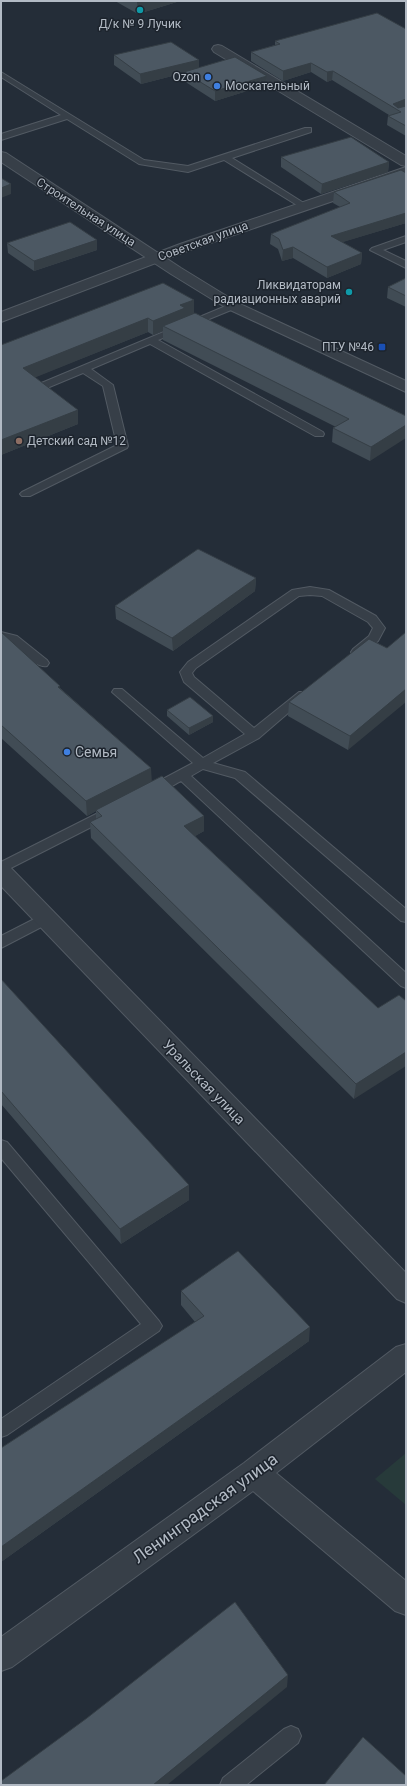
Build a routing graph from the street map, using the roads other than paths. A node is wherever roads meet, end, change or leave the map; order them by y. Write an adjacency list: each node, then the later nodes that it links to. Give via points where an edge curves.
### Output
1 (218, 49): 8 (street)
2 (1, 74): 3 (lane)
3 (68, 116): 5 (lane); 7 (lane, via 142,162 188,169)
4 (308, 130): 7 (lane)
5 (1, 137)
6 (1, 156): 12 (street, Строительная улица)
7 (226, 158): 10 (lane)
8 (406, 162)
9 (406, 171): 10 (street, Советская улица)
10 (303, 205): 12 (street, Советская улица)
11 (406, 239): 13 (lane, via 375,250)
12 (156, 258): 14 (street, Строительная улица); 15 (street, Советская улица)
13 (406, 265)
14 (233, 306): 16 (lane); 19 (street, Строительная улица)
15 (1, 317)
16 (150, 340): 17 (lane); 20 (lane)
17 (84, 369): 18 (lane); 21 (lane, via 108,384 123,446)
18 (43, 386)
19 (406, 387)
20 (319, 434)
21 (26, 494)
22 (1, 636): 24 (lane, via 13,639)
23 (350, 657): 27 (lane, via 374,638 379,628 372,619 325,593 310,591 296,593 192,665 186,672 188,679)
24 (43, 663)
25 (314, 687): 27 (lane)
26 (118, 692): 28 (lane)
27 (254, 736): 28 (lane)
28 (202, 765): 29 (lane); 34 (lane, via 240,775)
29 (182, 775): 30 (lane); 37 (lane)
30 (141, 796)
31 (120, 807): 32 (lane)
32 (1, 868)
33 (1, 872): 35 (street, Уральская улица)
34 (406, 917)
35 (46, 918): 36 (lane); 39 (street, Уральская улица)
36 (1, 942)
37 (406, 982)
38 (1, 1148): 41 (lane, via 154,1326)
39 (406, 1291)
40 (406, 1356): 42 (street, Ленинградская улица)
41 (1, 1429)
42 (254, 1473): 43 (street); 44 (street, Ленинградская улица)
43 (406, 1600)
44 (1, 1656)
45 (291, 1736): 46 (lane)
46 (230, 1785)

